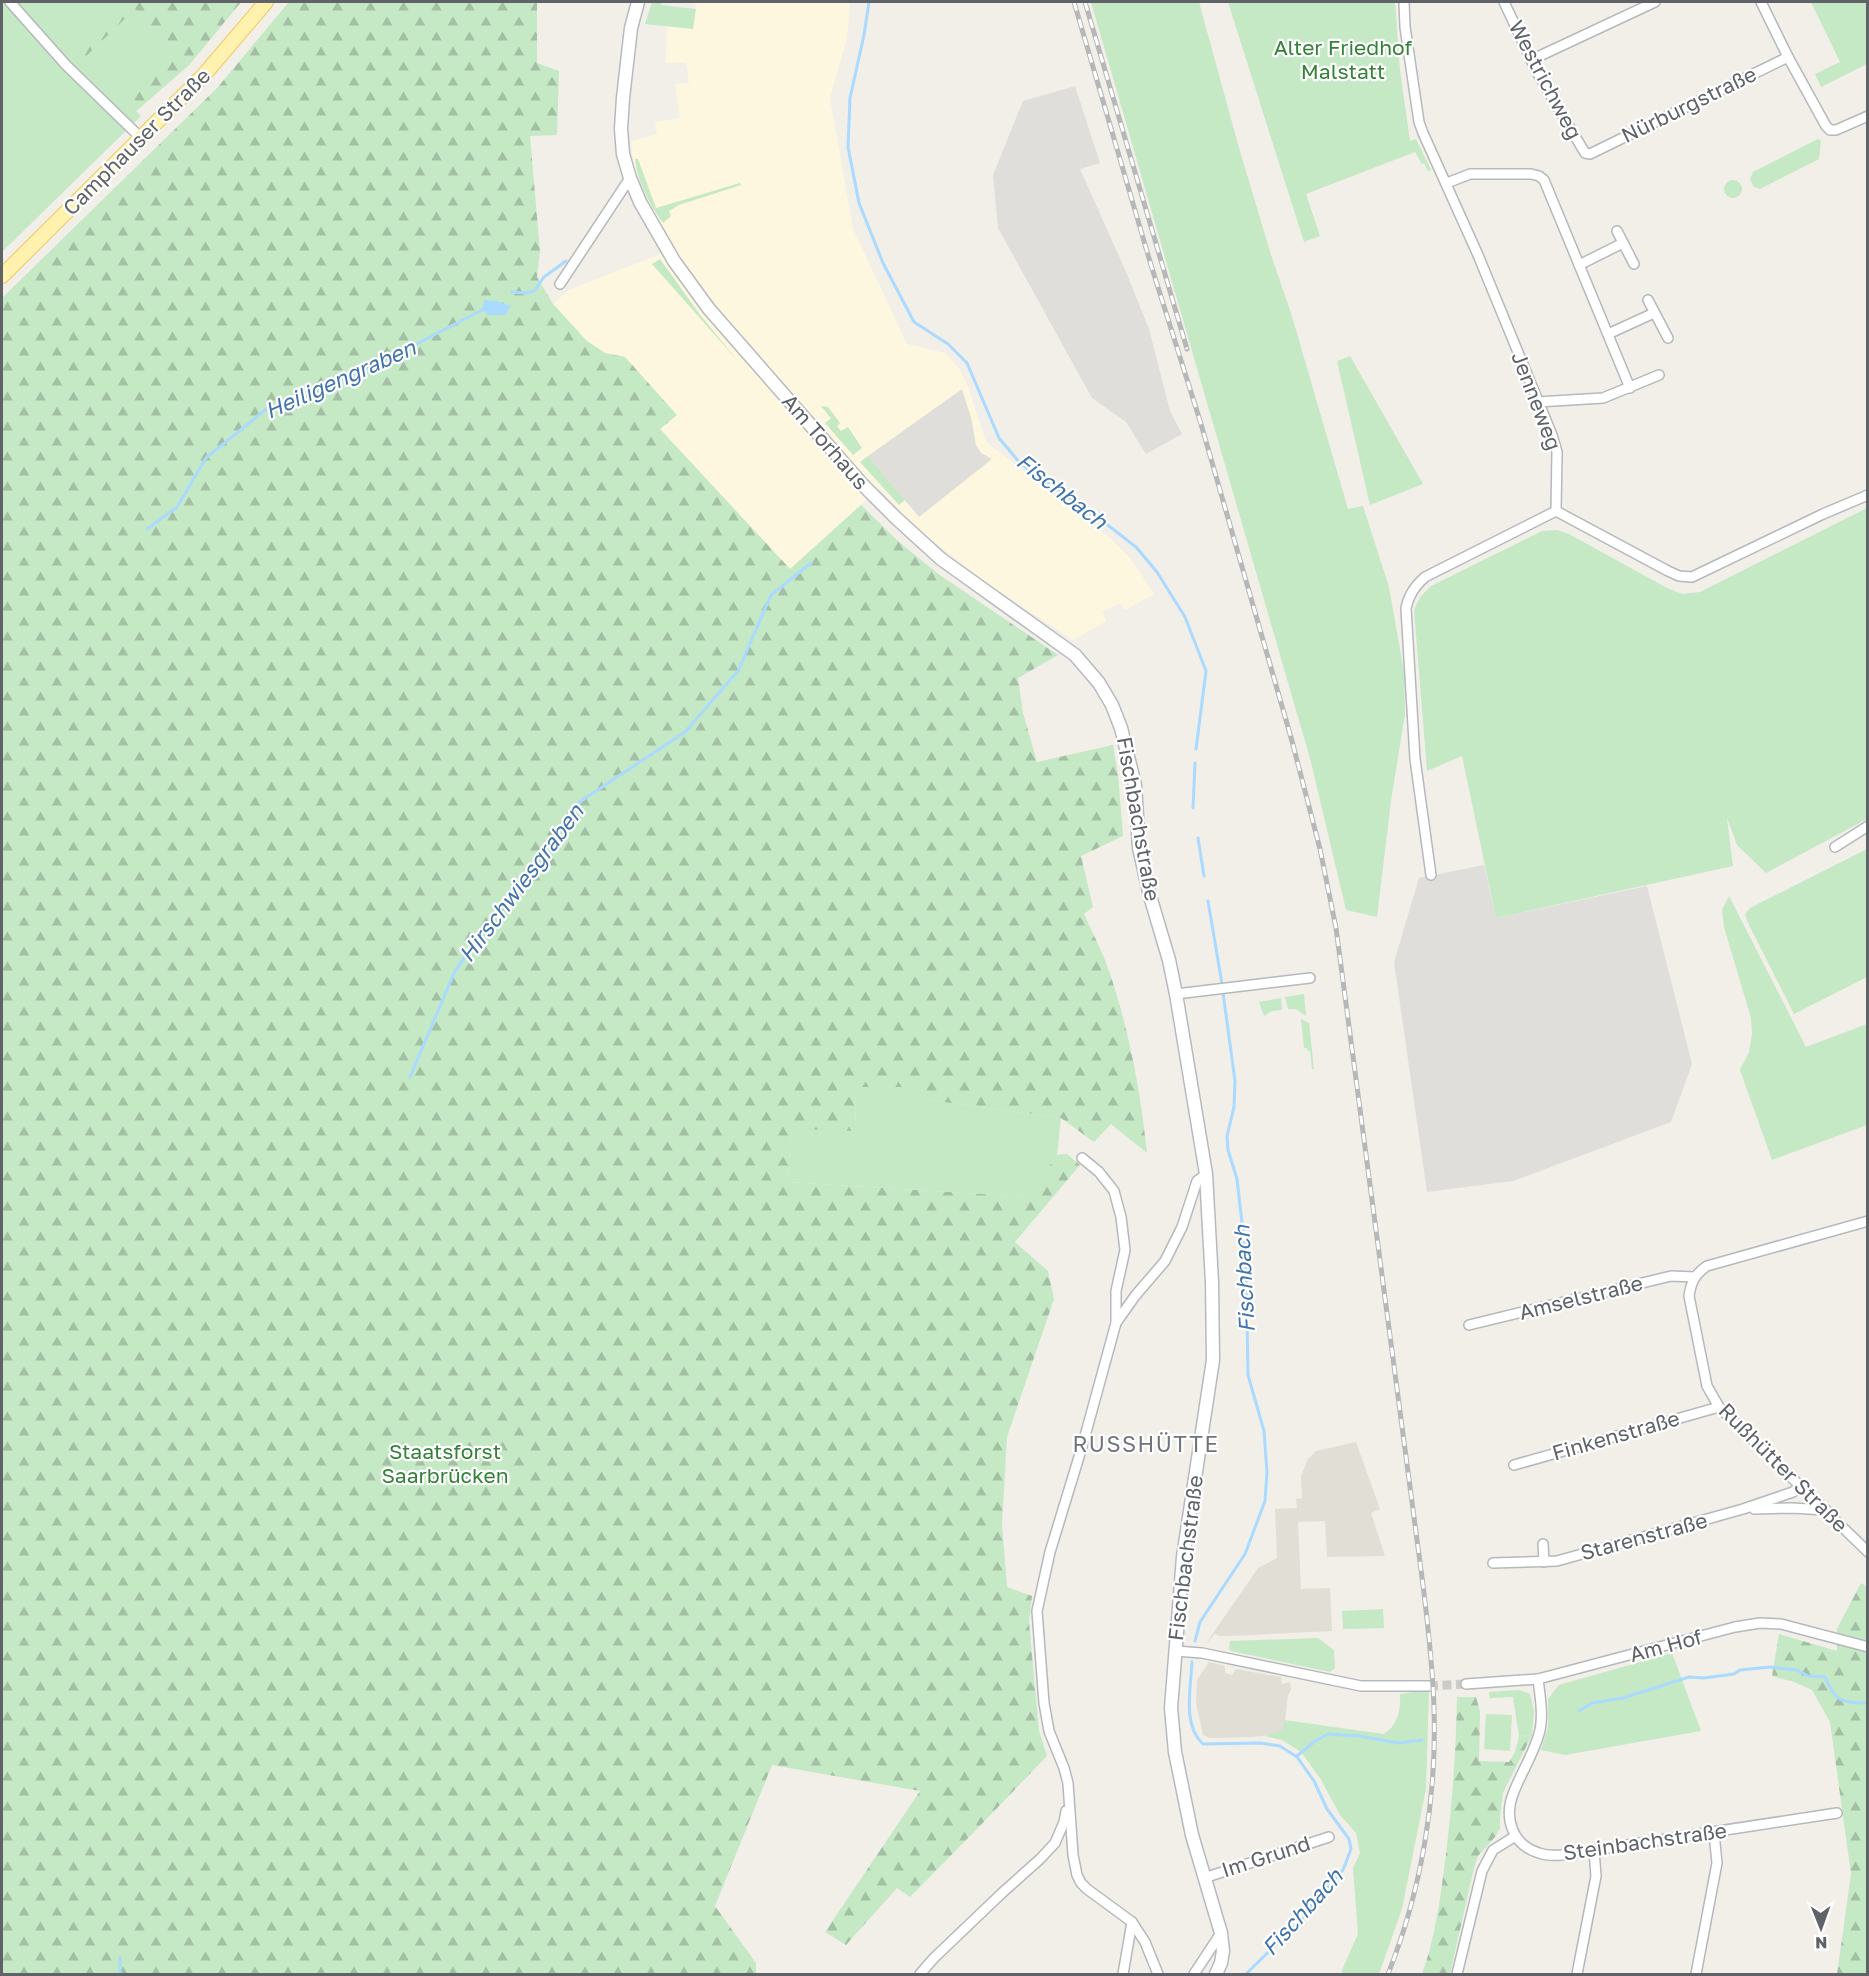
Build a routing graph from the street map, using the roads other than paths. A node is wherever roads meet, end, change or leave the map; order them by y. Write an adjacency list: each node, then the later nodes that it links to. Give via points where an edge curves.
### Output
1 (10, 2): 11 (street, via 66,65)
2 (266, 2): 11 (main road, Camphauser Straße, via 203,76)
3 (638, 2): 13 (main road, Am Torhaus, via 631,28 621,129)
4 (1404, 2): 14 (street, Jenneweg, via 1419,122)
5 (1504, 2): 9 (street, Westrichweg)
6 (1655, 2): 9 (street)
7 (1761, 2): 8 (street)
8 (1788, 57): 10 (street, via 1830,130); 12 (street, Nürburgstraße)
9 (1531, 60): 12 (street, Westrichweg, via 1585,153)
10 (1868, 116)
11 (141, 138): 19 (main road, Camphauser Straße)
12 (1590, 154)
13 (630, 178): 20 (street); 30 (main road, Am Torhaus, via 668,251 709,309 861,483 941,559)
14 (1447, 183): 18 (street, via 1477,174 1539,176); 27 (street, Jenneweg)
15 (1617, 231): 16 (street)
16 (1623, 243): 17 (street); 18 (street)
17 (1634, 264)
18 (1579, 265): 23 (street)
19 (2, 276)
20 (561, 284)
21 (1648, 300): 22 (street)
22 (1654, 313): 23 (street); 24 (street)
23 (1608, 334): 26 (street)
24 (1668, 339)
25 (1659, 375): 26 (street)
26 (1630, 388): 27 (street, via 1591,400)
27 (1537, 402): 29 (street, Jenneweg, via 1557,452)
28 (1868, 495): 29 (street, via 1692,577 1668,571)
29 (1556, 511): 33 (street, via 1425,578 1409,597 1406,608 1415,759)
30 (1075, 655): 35 (main road, Fischbachstraße, via 1099,683 1121,728 1135,785 1139,848)
31 (1868, 826): 32 (street)
32 (1835, 847)
33 (1431, 875)
34 (1310, 978): 35 (street)
35 (1176, 994): 37 (main road, Fischbachstraße)
36 (1082, 1158): 40 (street, via 1109,1183 1121,1217 1125,1250 1116,1291)
37 (1206, 1174): 40 (street, via 1197,1181 1182,1227 1165,1261); 52 (main road, Fischbachstraße, via 1214,1360 1183,1557)
38 (1868, 1221): 39 (street, via 1722,1261)
39 (1695, 1276): 41 (street, Amselstraße, via 1671,1276); 42 (street, Rußhütter Straße, via 1689,1296 1707,1386)
40 (1116, 1323): 56 (street, via 1037,1611 1048,1731 1064,1767)
41 (1469, 1325)
42 (1719, 1407): 43 (street, Finkenstraße); 44 (street, Rußhütter Straße)
43 (1514, 1465)
44 (1800, 1486): 45 (street, Starenstraße); 46 (street, Rußhütter Straße)
45 (1743, 1509): 46 (street, Starenstraße); 49 (street, Starenstraße)
46 (1826, 1510): 48 (street, Rußhütter Straße)
47 (1543, 1544): 49 (street)
48 (1868, 1552)
49 (1544, 1562): 50 (street, Starenstraße)
50 (1493, 1563)
51 (1866, 1647): 53 (street, Am Hof, via 1781,1624 1760,1623)
52 (1181, 1651): 55 (street, via 1361,1686); 62 (main road, Fischbachstraße, via 1171,1708 1174,1744)
53 (1538, 1678): 54 (street, Am Hof); 60 (street, via 1540,1731 1512,1796 1508,1816)
54 (1466, 1684)
55 (1429, 1686)
56 (1069, 1797): 63 (street, via 1073,1855 1081,1883); 65 (street, via 1055,1843)
57 (1837, 1813): 58 (street, Steinbachstraße)
58 (1714, 1833): 61 (street, Steinbachstraße); 72 (street, via 1717,1863)
59 (1329, 1837): 62 (street, Im Grund)
60 (1514, 1837): 61 (street, Steinbachstraße, via 1539,1854); 70 (street, via 1493,1851 1482,1871)
61 (1594, 1850): 71 (street, via 1596,1876)
62 (1204, 1878): 64 (main road, Fischbachstraße)
63 (1132, 1922): 66 (street); 67 (street)
64 (1221, 1933): 68 (street); 69 (main road, Fischbachstraße, via 1223,1952)
65 (920, 1974)
66 (1123, 1974)
67 (1158, 1974)
68 (1194, 1974)
69 (1216, 1974)
70 (1457, 1974)
71 (1577, 1974)
72 (1696, 1974)

